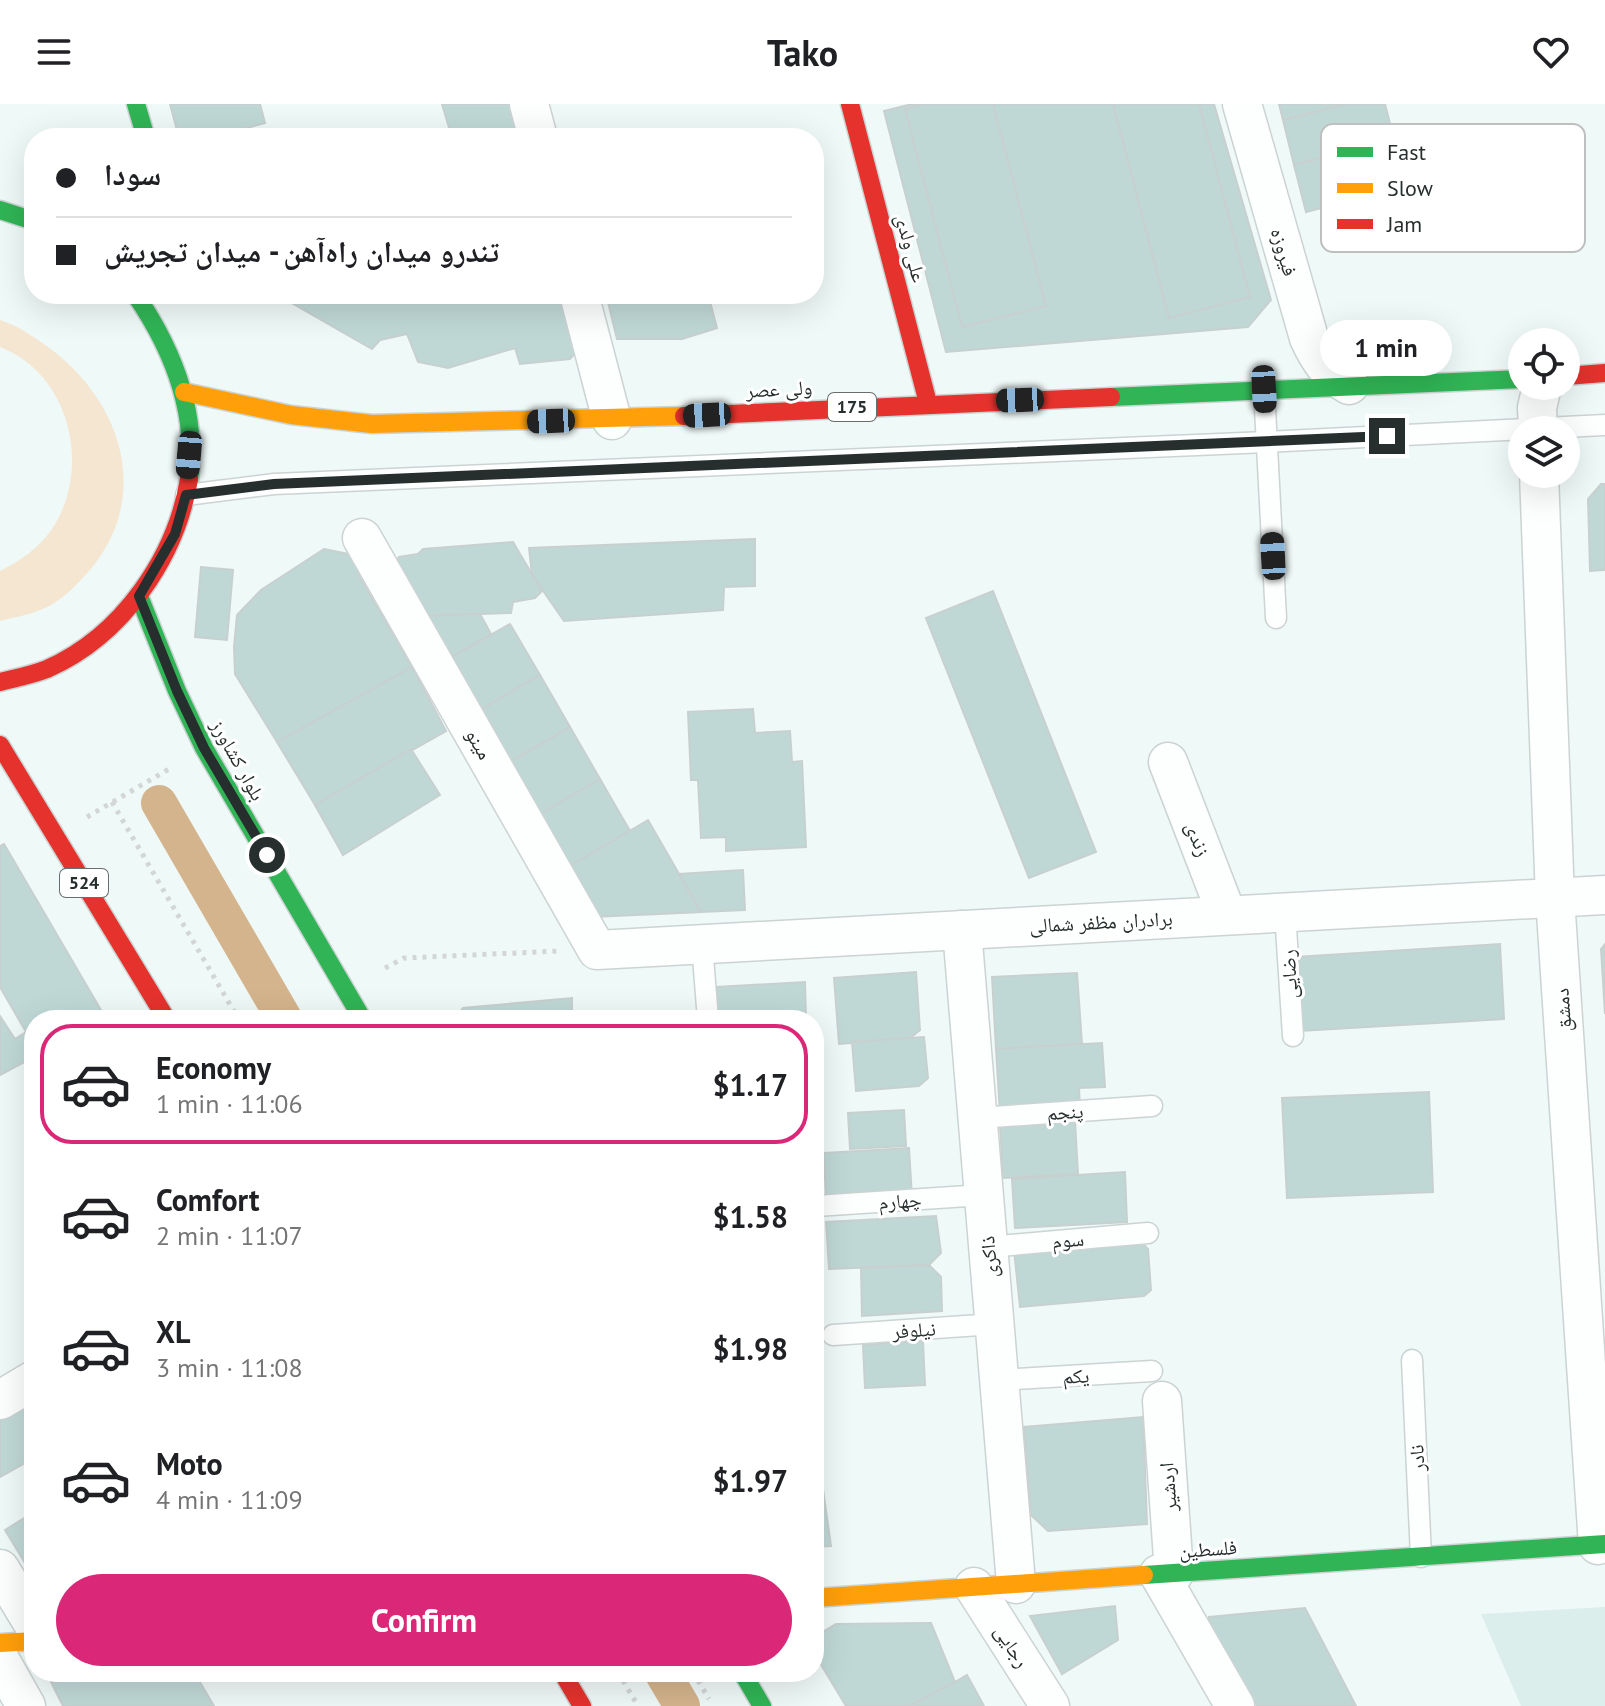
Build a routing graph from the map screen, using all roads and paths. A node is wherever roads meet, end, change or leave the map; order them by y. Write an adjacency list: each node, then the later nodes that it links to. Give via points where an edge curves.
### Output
1 (136, 104): 5 (main road)
2 (529, 104): 6 (street)
3 (850, 104): 19 (main road, علی ولدی)
4 (1242, 104): 16 (street, فیروزه, via 1309,338 1319,361)
5 (143, 128)
6 (535, 128)
7 (3, 210): 8 (main road)
8 (24, 217)
9 (143, 304): 12 (main road)
10 (157, 304): 12 (main road)
11 (582, 304): 20 (street)
12 (152, 315): 18 (main road)
13 (1605, 373): 14 (main road)
14 (1580, 375)
15 (1508, 379): 16 (main road, ولی عصر / 175)
16 (1349, 385): 17 (main road, ولی عصر / 175)
17 (1264, 389): 19 (main road, ولی عصر / 175); 24 (lane)
18 (184, 392): 20 (main road, ولی عصر / 175, via 281,414 372,425); 26 (main road)
19 (928, 403): 20 (main road, ولی عصر / 175)
20 (612, 420)
21 (1605, 425): 22 (lane)
22 (1580, 426)
23 (1508, 430): 24 (lane)
24 (1267, 442): 26 (lane, via 289,483); 29 (lane)
25 (1540, 488): 37 (street, دمشق)
26 (186, 495): 28 (main road, via 175,534)
27 (362, 538): 42 (street, مینو)
28 (139, 596): 30 (main road, via 102,635 48,668); 46 (main road, بلوار کشاورز, via 204,748)
29 (1276, 618)
30 (0, 682)
31 (0, 745): 44 (main road, 524)
32 (1168, 762): 39 (street, زندی)
33 (169, 769): 34 (path)
34 (112, 802): 35 (path); 45 (path)
35 (83, 820)
36 (1605, 895): 37 (street, برادران مظفر شمالی)
37 (1555, 898): 38 (street, برادران مظفر شمالی); 62 (street, دمشق)
38 (1285, 912): 39 (street, برادران مظفر شمالی); 48 (lane, رضایی)
39 (1227, 915): 40 (street, برادران مظفر شمالی)
40 (962, 930): 41 (street, برادران مظفر شمالی); 50 (street, ذاکری)
41 (702, 944): 42 (street, برادران مظفر شمالی); 47 (lane)
42 (597, 950): 43 (path, via 404,958)
43 (385, 968)
44 (161, 1010)
45 (233, 1010)
46 (357, 1010)
47 (707, 1010)
48 (1293, 1036)
49 (1152, 1106): 50 (lane, پنجم)
50 (978, 1118): 51 (street, ذاکری)
51 (983, 1195): 52 (lane, چهارم); 54 (street, ذاکری)
52 (824, 1205)
53 (1148, 1233): 54 (lane, سوم)
54 (988, 1247): 55 (street, ذاکری)
55 (995, 1324): 56 (lane, نیلوفر); 58 (street, ذاکری)
56 (833, 1335)
57 (1412, 1360): 63 (lane, نادر)
58 (999, 1380): 60 (lane, یکم); 66 (street, ذاکری)
59 (24, 1386): 61 (street)
60 (1157, 1386): 65 (street, اردشیر)
61 (0, 1400)
62 (1602, 1544): 63 (main road, فلسطین)
63 (1421, 1557): 65 (main road, فلسطین)
64 (0, 1569): 69 (street)
65 (1166, 1574): 66 (main road, فلسطین); 83 (street)
66 (1016, 1584): 67 (main road, فلسطین)
67 (974, 1587): 68 (main road, فلسطین); 82 (street, رجایی)
68 (824, 1597)
69 (24, 1609)
70 (24, 1642): 71 (main road)
71 (0, 1643)
72 (0, 1660): 77 (street)
73 (568, 1682): 78 (main road)
74 (624, 1682): 79 (path)
75 (699, 1682): 80 (path)
76 (748, 1682): 81 (main road)
77 (26, 1706)
78 (582, 1706)
79 (638, 1706)
80 (713, 1706)
81 (762, 1706)
82 (1050, 1706)
83 (1235, 1706)

